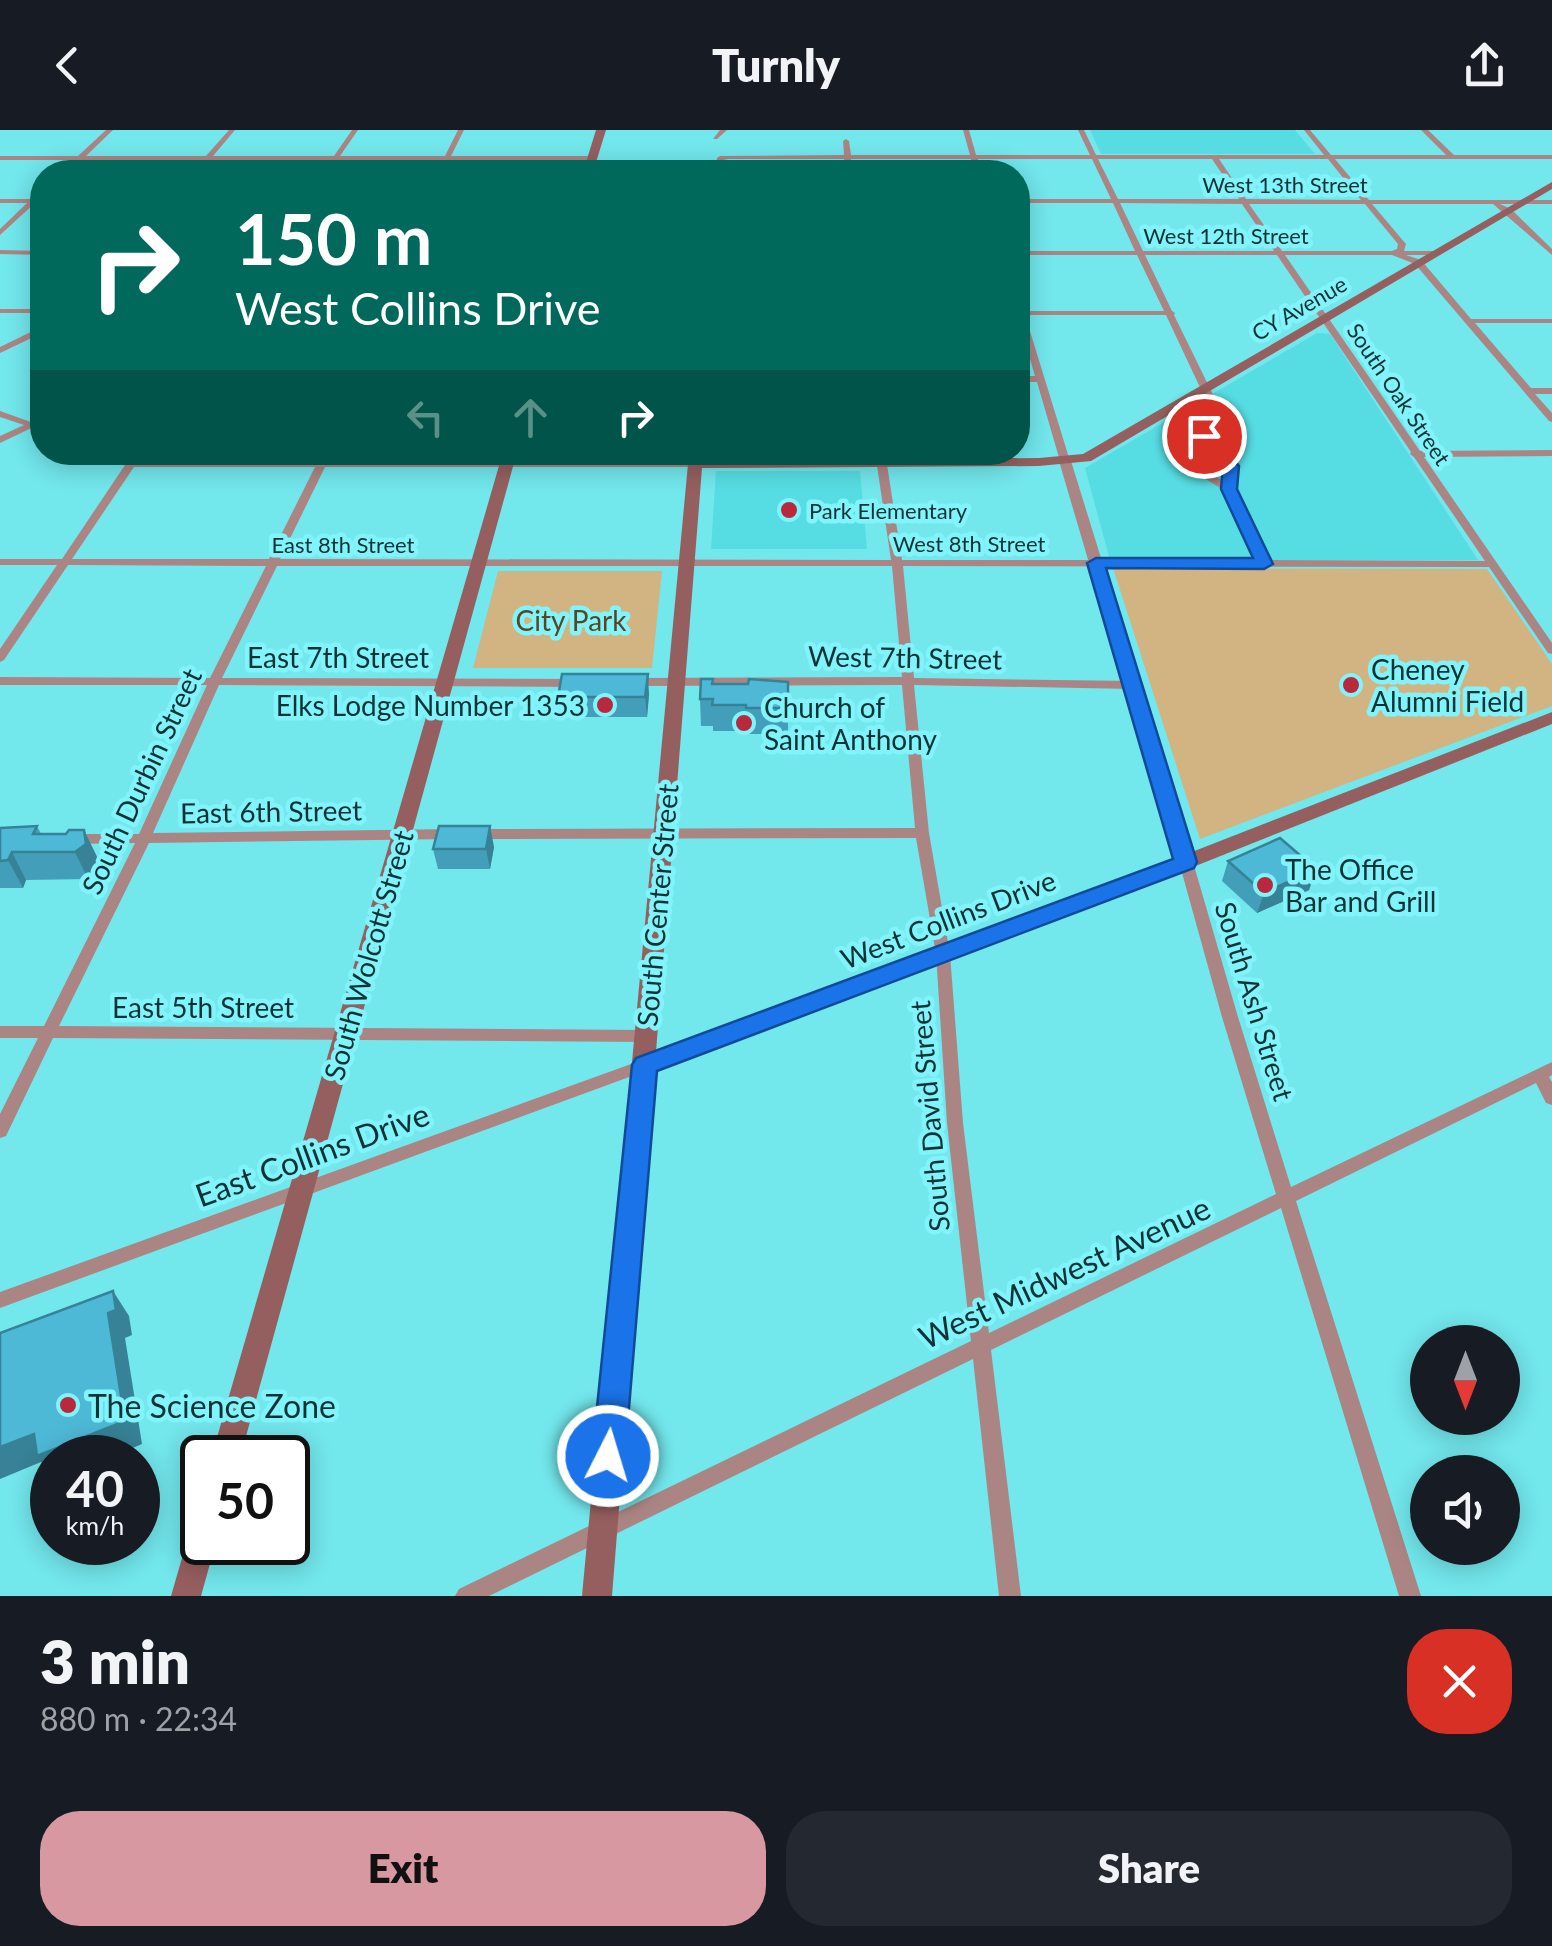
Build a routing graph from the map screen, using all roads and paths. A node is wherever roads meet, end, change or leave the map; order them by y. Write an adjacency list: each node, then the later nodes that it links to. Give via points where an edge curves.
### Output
1 (110, 130): 20 (street)
2 (232, 130): 21 (street)
3 (354, 130): 22 (street)
4 (461, 130): 23 (street)
5 (601, 130): 24 (main road)
6 (724, 130): 11 (street)
7 (966, 130): 14 (street)
8 (1081, 130): 25 (street)
9 (1306, 130): 16 (street)
10 (1424, 130): 17 (street)
11 (715, 138)
12 (846, 141): 13 (street)
13 (848, 157): 14 (street); 26 (street); 27 (street)
14 (972, 157): 25 (street); 28 (street)
15 (1214, 157): 16 (street); 25 (street); 32 (street, South Oak Street)
16 (1330, 157): 17 (street); 36 (street)
17 (1452, 157): 18 (street)
18 (1552, 157)
19 (0, 158): 20 (street)
20 (80, 158): 21 (street)
21 (208, 158): 22 (street)
22 (336, 158): 23 (street)
23 (446, 158): 24 (street)
24 (594, 158)
25 (1096, 158): 31 (street)
26 (720, 160)
27 (848, 160)
28 (973, 160)
29 (1552, 185): 37 (main road, CY Avenue)
30 (30, 201): 34 (street)
31 (1114, 201): 32 (street, West 13th Street); 35 (street, West 13th Street); 45 (street)
32 (1244, 201): 36 (street, West 13th Street); 46 (street, South Oak Street)
33 (1470, 201): 36 (street, West 13th Street); 37 (street, West 13th Street); 40 (street)
34 (0, 202)
35 (1030, 202)
36 (1369, 202): 42 (street)
37 (1523, 202): 38 (street, West 13th Street); 40 (main road, CY Avenue)
38 (1552, 202)
39 (30, 208): 41 (street)
40 (1508, 211): 48 (main road, CY Avenue); 49 (street)
41 (0, 233)
42 (1402, 244): 47 (street); 48 (street)
43 (0, 252): 50 (street)
44 (1030, 252): 45 (street, West 12th Street)
45 (1140, 252): 46 (street, West 12th Street); 55 (street)
46 (1279, 252): 47 (street, West 12th Street); 56 (street, South Oak Street)
47 (1393, 252): 48 (street, West 12th Street); 51 (street)
48 (1434, 252): 51 (main road, CY Avenue)
49 (1552, 252)
50 (30, 253)
51 (1418, 262): 56 (main road, CY Avenue); 57 (street)
52 (0, 311): 53 (street)
53 (30, 311)
54 (1030, 311): 55 (street)
55 (1171, 313): 64 (street)
56 (1322, 316): 64 (main road, CY Avenue); 74 (street, South Oak Street)
57 (1468, 321): 58 (street); 65 (street)
58 (1552, 321)
59 (30, 336): 60 (street)
60 (0, 350)
61 (1030, 350): 63 (street, South Ash Street)
62 (1030, 379): 63 (street)
63 (1039, 379): 76 (street, South Ash Street)
64 (1204, 385): 71 (street, via 1217,413); 76 (main road, CY Avenue, via 1086,458)
65 (1528, 391): 66 (street); 68 (street)
66 (1552, 391)
67 (0, 414): 69 (street)
68 (1552, 419)
69 (30, 422)
70 (30, 428): 72 (street)
71 (1204, 436): 82 (street, via 1231,466); 82 (street, via 1194,459)
72 (0, 440)
73 (1552, 453): 74 (street)
74 (1415, 454): 91 (street, South Oak Street)
75 (1030, 460): 76 (main road)
76 (1065, 461): 88 (street, South Ash Street)
77 (130, 465): 85 (street)
78 (321, 465): 89 (street, South Durbin Street)
79 (507, 465): 86 (main road, South Wolcott Street)
80 (695, 465): 83 (main road, South Center Street)
81 (882, 465): 87 (street, South David Street)
82 (1229, 489): 90 (street)
83 (686, 561): 86 (street, East 8th Street); 87 (street, West 8th Street); 98 (main road, South Center Street)
84 (0, 562): 85 (street, East 8th Street)
85 (66, 563): 89 (street, East 8th Street); 93 (street)
86 (481, 563): 89 (street, East 8th Street); 99 (main road, South Wolcott Street)
87 (897, 563): 88 (street, West 8th Street); 96 (street, South David Street)
88 (1096, 563): 90 (street, West 8th Street); 101 (street, South Ash Street)
89 (272, 564): 95 (street, South Durbin Street)
90 (1264, 564): 91 (street, West 8th Street)
91 (1492, 564): 92 (street, South Oak Street)
92 (1552, 651)
93 (0, 658)
94 (0, 681): 95 (street, East 7th Street)
95 (215, 681): 99 (street, East 7th Street); 106 (street, South Durbin Street)
96 (906, 681): 98 (street, West 7th Street); 101 (street, West 7th Street); 103 (street, South David Street)
97 (616, 682): 98 (street)
98 (675, 682): 105 (main road, South Center Street)
99 (444, 683): 100 (street, East 7th Street); 104 (main road, South Wolcott Street)
100 (597, 683)
101 (1134, 685): 108 (street, South Ash Street)
102 (1552, 718): 108 (main road, West Collins Drive)
103 (922, 832): 105 (street, East 6th Street); 109 (street, South David Street)
104 (402, 834): 105 (street, East 6th Street); 106 (street, East 6th Street); 112 (main road, South Wolcott Street)
105 (664, 834): 113 (main road, South Center Street)
106 (144, 838): 107 (street, East 6th Street); 111 (street, South Durbin Street)
107 (51, 839)
108 (1186, 862): 109 (main road, West Collins Drive); 119 (street, South Ash Street)
109 (943, 954): 114 (main road, West Collins Drive); 121 (street, South David Street)
110 (0, 1032): 111 (street, East 5th Street)
111 (47, 1032): 112 (street, East 5th Street); 117 (street, South Durbin Street)
112 (347, 1032): 113 (street, East 5th Street); 118 (main road, South Wolcott Street)
113 (647, 1036): 114 (main road, South Center Street)
114 (645, 1065): 118 (street, East Collins Drive); 123 (main road, South Center Street)
115 (1546, 1071): 116 (street); 119 (street, West Midwest Avenue)
116 (1552, 1098)
117 (0, 1131)
118 (299, 1193): 120 (street, East Collins Drive); 122 (main road, South Wolcott Street)
119 (1287, 1199): 121 (street, West Midwest Avenue); 129 (street, South Ash Street)
120 (0, 1300)
121 (979, 1345): 123 (street, West Midwest Avenue); 128 (street, South David Street)
122 (231, 1435)
123 (602, 1532): 126 (street, West Midwest Avenue); 127 (main road, South Center Street)
124 (195, 1565): 125 (main road)
125 (186, 1596)
126 (466, 1596)
127 (596, 1596)
128 (1010, 1596)
129 (1410, 1596)

